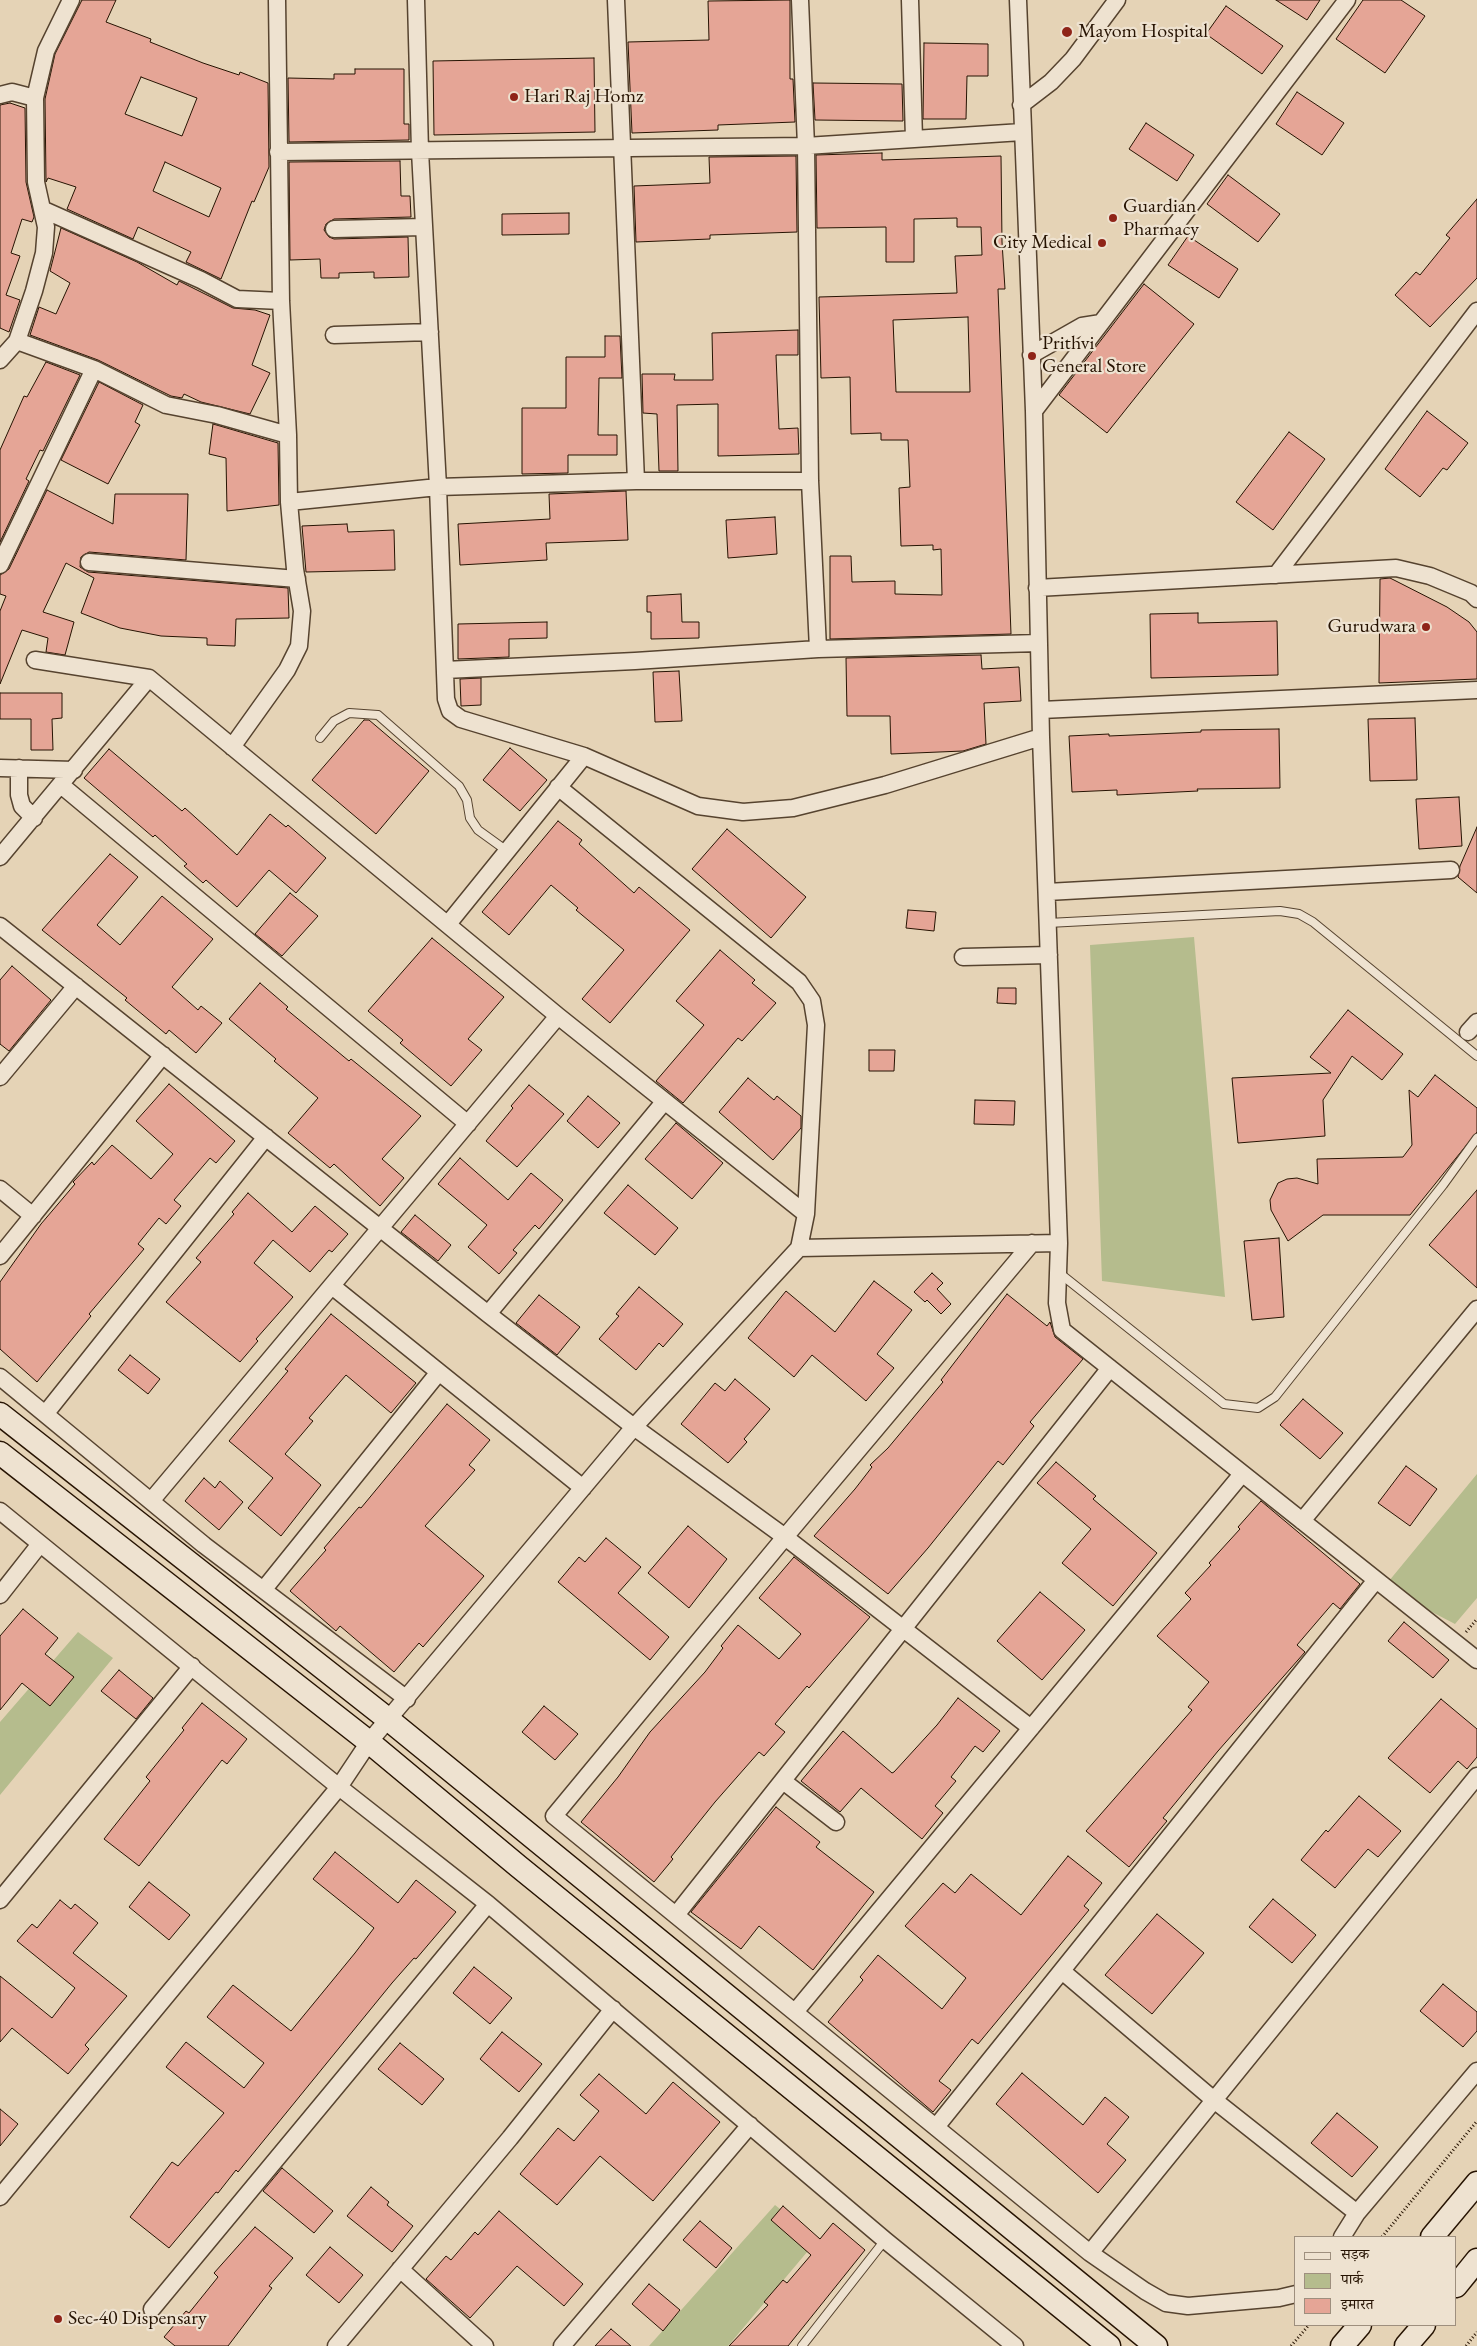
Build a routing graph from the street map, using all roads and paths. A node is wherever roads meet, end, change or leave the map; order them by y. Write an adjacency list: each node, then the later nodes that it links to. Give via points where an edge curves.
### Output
1 (71, 0): 11 (street, via 46,51)
2 (277, 0): 18 (street)
3 (416, 0): 17 (street)
4 (616, 0): 16 (street)
5 (800, 0): 15 (street)
6 (910, 0): 14 (street)
7 (1018, 0): 12 (street)
8 (1117, 0): 12 (street, via 1067,65)
9 (1347, 0): 24 (street)
10 (0, 95): 11 (street, via 12,92)
11 (35, 98): 19 (street, via 36,182)
12 (1021, 105): 13 (street)
13 (1022, 132): 14 (street); 28 (street)
14 (914, 139): 15 (street)
15 (806, 146): 16 (street); 34 (street)
16 (621, 148): 17 (street); 33 (street)
17 (420, 151): 18 (street); 20 (street)
18 (278, 152): 22 (street)
19 (44, 210): 22 (street, via 237,299); 27 (street, via 44,253)
20 (424, 227): 21 (street); 25 (street)
21 (334, 229)
22 (281, 301): 32 (street)
23 (1477, 311): 39 (street)
24 (1101, 323): 28 (street, via 1082,326); 31 (street)
25 (430, 332): 26 (street); 35 (street)
26 (334, 336)
27 (16, 341): 29 (street); 30 (street)
28 (1031, 355): 31 (street)
29 (0, 360)
30 (94, 369): 32 (street, via 166,405); 38 (street)
31 (1034, 412): 41 (street)
32 (288, 435): 36 (street)
33 (636, 481): 34 (street); 35 (street)
34 (810, 482): 44 (street)
35 (438, 487): 36 (street); 46 (street)
36 (288, 502): 40 (street)
37 (89, 562): 40 (street)
38 (0, 565)
39 (1276, 575): 41 (street); 42 (street, via 1396,568)
40 (297, 579): 52 (street, via 302,611 299,646 287,670)
41 (1037, 588): 43 (street)
42 (1475, 592)
43 (1039, 643): 44 (street); 49 (street)
44 (818, 649): 46 (street)
45 (35, 660): 47 (street)
46 (445, 670): 53 (street, via 448,705 450,711 461,719)
47 (149, 678): 52 (street); 56 (street)
48 (1477, 690): 49 (street)
49 (1041, 710): 50 (street)
50 (1041, 737): 53 (street, via 867,790 792,808 743,812 698,806); 63 (street)
51 (320, 738): 60 (lane, via 334,721 349,713 378,714 459,786 467,800 470,818 478,830)
52 (232, 747): 65 (street)
53 (584, 756): 58 (street)
54 (0, 768): 55 (street)
55 (19, 768): 56 (street); 59 (street, via 22,806)
56 (74, 770): 57 (street)
57 (61, 785): 59 (street); 76 (street)
58 (558, 787): 60 (street); 80 (street, via 799,982 812,1001 816,1025)
59 (34, 818): 61 (street)
60 (507, 850): 65 (street)
61 (0, 857)
62 (1451, 870): 63 (street)
63 (1047, 892): 64 (street)
64 (1048, 923): 67 (street); 71 (lane, via 1280,911 1300,914)
65 (448, 924): 70 (street)
66 (0, 926): 69 (street)
67 (1050, 955): 68 (street); 83 (street)
68 (963, 957)
69 (76, 986): 72 (street); 74 (street)
70 (558, 1016): 75 (street); 76 (street)
71 (1468, 1032): 73 (lane)
72 (163, 1056): 77 (street); 81 (street)
73 (1477, 1056)
74 (0, 1077)
75 (664, 1102): 80 (street); 90 (street)
76 (468, 1124): 82 (street)
77 (266, 1138): 82 (street); 94 (street)
78 (1477, 1138): 87 (lane, via 1275,1397 1258,1408 1224,1404)
79 (0, 1188): 81 (street)
80 (806, 1214): 85 (street)
81 (33, 1216): 86 (street)
82 (380, 1228): 88 (street); 90 (street)
83 (1059, 1242): 84 (street); 87 (street)
84 (1032, 1243): 85 (street); 103 (street)
85 (799, 1248): 96 (street)
86 (0, 1256)
87 (1058, 1272): 91 (street, via 1057,1303 1062,1330)
88 (332, 1286): 92 (street); 100 (street)
89 (1477, 1309): 102 (street)
90 (488, 1314): 96 (street)
91 (1110, 1368): 98 (street); 108 (street)
92 (439, 1372): 99 (street); 106 (street)
93 (0, 1377): 94 (street)
94 (46, 1413): 100 (street)
95 (0, 1414): 112 (street)
96 (634, 1427): 99 (street); 103 (street)
97 (0, 1453): 114 (street)
98 (1242, 1474): 102 (street); 113 (street)
99 (583, 1488): 111 (street)
100 (151, 1501): 106 (street)
101 (0, 1511): 104 (street)
102 (1302, 1521): 105 (street)
103 (785, 1537): 108 (street); 121 (street, via 554,1816)
104 (40, 1544): 107 (street); 110 (street)
105 (1376, 1580): 109 (street); 122 (street)
106 (264, 1589): 111 (street)
107 (0, 1595)
108 (903, 1629): 113 (street); 116 (street)
109 (1477, 1660)
110 (192, 1666): 117 (street); 119 (street)
111 (407, 1699): 112 (street)
112 (389, 1720): 114 (street); 153 (street)
113 (1030, 1728): 124 (street)
114 (369, 1742): 117 (street); 152 (street)
115 (1477, 1776): 126 (street)
116 (783, 1781): 118 (street); 121 (street)
117 (339, 1787): 120 (street); 131 (street)
118 (836, 1822)
119 (0, 1900)
120 (488, 1904): 123 (street); 142 (street)
121 (676, 1915): 124 (street)
122 (1062, 1971): 126 (street); 129 (street)
123 (613, 2009): 128 (street); 139 (street)
124 (795, 2012): 129 (street)
125 (1477, 2071): 132 (street)
126 (1214, 2100): 132 (street); 137 (street)
127 (1477, 2121): 134 (path)
128 (750, 2125): 136 (street); 149 (street)
129 (936, 2127): 137 (street)
130 (1477, 2183): 135 (street)
131 (0, 2197)
132 (1357, 2213): 133 (street)
133 (1343, 2236)
134 (1383, 2236)
135 (1433, 2236)
136 (886, 2240): 150 (lane); 151 (street)
137 (1090, 2252): 141 (street, via 1166,2303 1188,2306)
138 (1477, 2260): 140 (street)
139 (400, 2269): 147 (street); 148 (street)
140 (1457, 2285)
141 (1294, 2294)
142 (152, 2309)
143 (1308, 2326): 154 (path)
144 (1423, 2326): 156 (street)
145 (1477, 2332): 157 (path)
146 (1350, 2336): 155 (street)
147 (336, 2346)
148 (484, 2346)
149 (562, 2346)
150 (802, 2346)
151 (1015, 2346)
152 (1109, 2346)
153 (1156, 2346)
154 (1291, 2346)
155 (1328, 2346)
156 (1406, 2346)
157 (1466, 2346)

